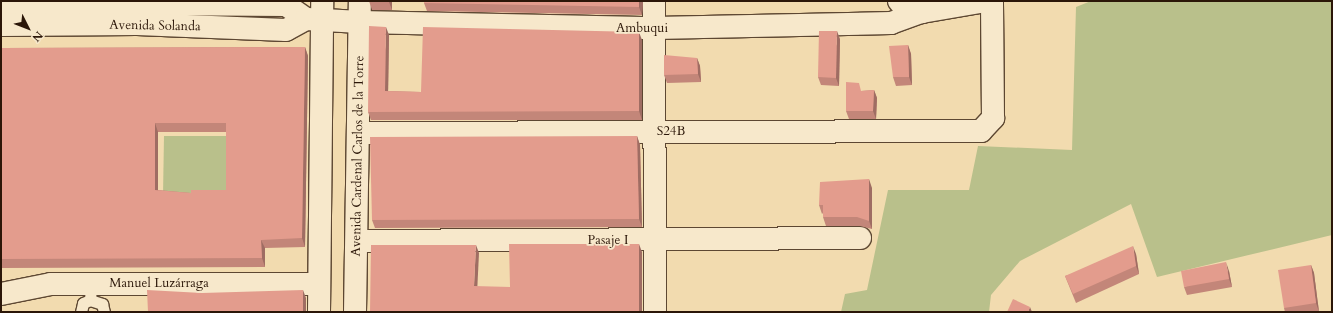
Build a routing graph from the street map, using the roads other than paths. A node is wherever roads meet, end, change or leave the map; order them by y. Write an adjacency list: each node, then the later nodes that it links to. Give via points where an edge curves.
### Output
1 (360, 1): 8 (street, Avenida Cardenal Carlos de la Torre)
2 (654, 1): 10 (street)
3 (986, 1): 6 (street, Ambuqui)
4 (992, 1): 11 (street, S24B, via 994,118 982,132)
5 (1, 2): 7 (street, Avenida Solanda, via 286,5)
6 (908, 7): 10 (street, Ambuqui, via 890,23)
7 (317, 13): 8 (street); 9 (street, Avenida Solanda, via 286,30 137,24); 16 (street)
8 (360, 22): 10 (street, Ambuqui); 12 (street, Avenida Cardenal Carlos de la Torre)
9 (1, 25)
10 (655, 28): 11 (street)
11 (656, 130): 12 (street, S24B); 14 (street)
12 (360, 133): 15 (street, Avenida Cardenal Carlos de la Torre)
13 (860, 238): 14 (street, Pasaje I)
14 (655, 240): 15 (street, Pasaje I); 23 (street)
15 (357, 241): 22 (street, Avenida Cardenal Carlos de la Torre)
16 (318, 284): 17 (street, Manuel Luzárraga); 21 (street)
17 (91, 292): 18 (street, Manuel Luzárraga, via 51,284); 19 (lane, via 83,303); 20 (lane, via 102,304)
18 (1, 294)
19 (81, 312)
20 (104, 312)
21 (319, 312)
22 (355, 312)
23 (655, 312)

